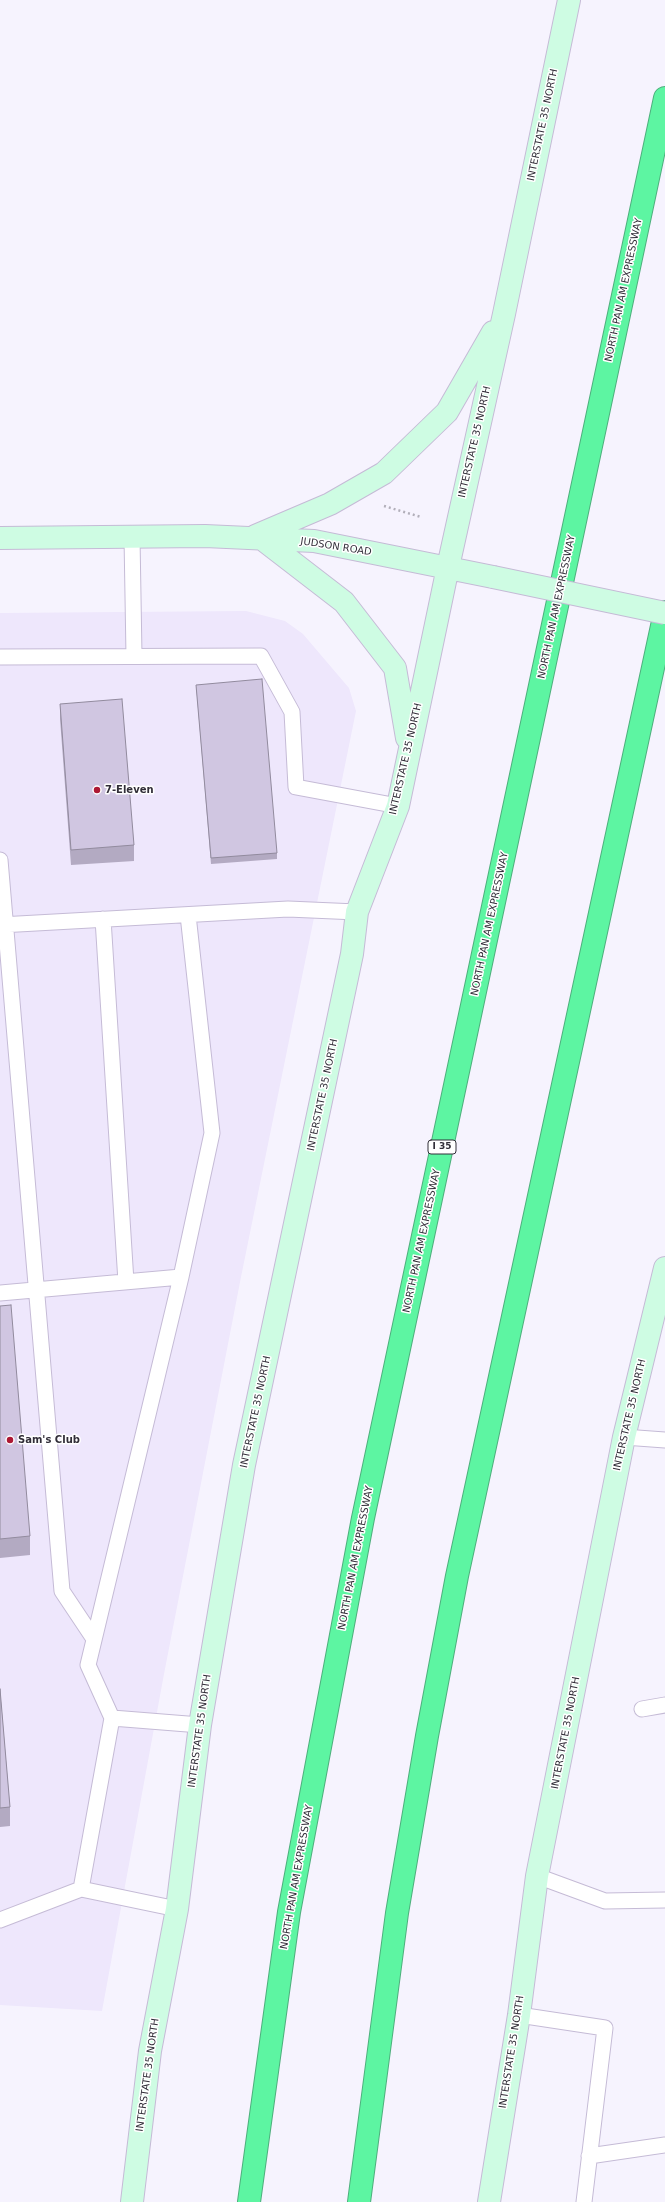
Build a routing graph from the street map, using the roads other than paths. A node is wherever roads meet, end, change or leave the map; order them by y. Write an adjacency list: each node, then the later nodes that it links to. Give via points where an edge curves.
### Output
1 (568, 0): 3 (main road, INTERSTATE 35 NORTH)
2 (665, 98): 41 (highway, NORTH PAN AM EXPRESSWAY / I 35, via 364,1518 290,1912)
3 (504, 314): 6 (main road, via 447,412 384,473 330,504); 7 (main road, INTERSTATE 35 NORTH)
4 (132, 537): 5 (main road, JUDSON ROAD); 6 (main road, JUDSON ROAD); 9 (lane)
5 (0, 538)
6 (256, 538): 7 (main road, JUDSON ROAD, via 314,541); 11 (main road, via 344,602 395,668)
7 (448, 568): 8 (main road, JUDSON ROAD, bridge); 11 (main road, INTERSTATE 35 NORTH)
8 (665, 612): 42 (highway, via 456,1584 397,1914)
9 (134, 656): 10 (lane); 12 (lane, via 261,656 292,712 296,787)
10 (0, 657)
11 (409, 751): 12 (main road, INTERSTATE 35 NORTH)
12 (398, 806): 14 (main road, INTERSTATE 35 NORTH)
13 (0, 860): 17 (lane)
14 (357, 912): 15 (lane, via 288,909); 31 (main road, INTERSTATE 35 NORTH, via 352,954 244,1465)
15 (188, 915): 16 (lane); 19 (lane, via 212,1134)
16 (102, 920): 17 (lane); 20 (lane)
17 (4, 925): 21 (lane)
18 (665, 1268): 24 (main road, INTERSTATE 35 NORTH)
19 (181, 1277): 20 (lane); 27 (lane)
20 (126, 1282): 21 (lane)
21 (35, 1290): 22 (lane); 27 (lane, via 62,1591)
22 (0, 1293)
23 (665, 1322): 24 (main road)
24 (646, 1347): 25 (main road, INTERSTATE 35 NORTH)
25 (624, 1437): 26 (lane); 32 (main road, INTERSTATE 35 NORTH)
26 (665, 1440)
27 (94, 1640): 30 (lane, via 88,1665)
28 (665, 1705): 29 (lane)
29 (642, 1709)
30 (112, 1718): 31 (lane); 33 (lane)
31 (200, 1725): 35 (main road, INTERSTATE 35 NORTH)
32 (537, 1876): 34 (lane, via 605,1901); 37 (main road, INTERSTATE 35 NORTH)
33 (81, 1889): 35 (lane); 36 (lane)
34 (665, 1900)
35 (177, 1909): 40 (main road, INTERSTATE 35 NORTH, via 150,2051)
36 (0, 1920)
37 (519, 2015): 39 (lane, via 605,2028); 43 (main road, INTERSTATE 35 NORTH)
38 (665, 2145): 39 (lane)
39 (590, 2156): 44 (lane)
40 (132, 2202)
41 (249, 2202)
42 (359, 2202)
43 (489, 2202)
44 (584, 2202)

